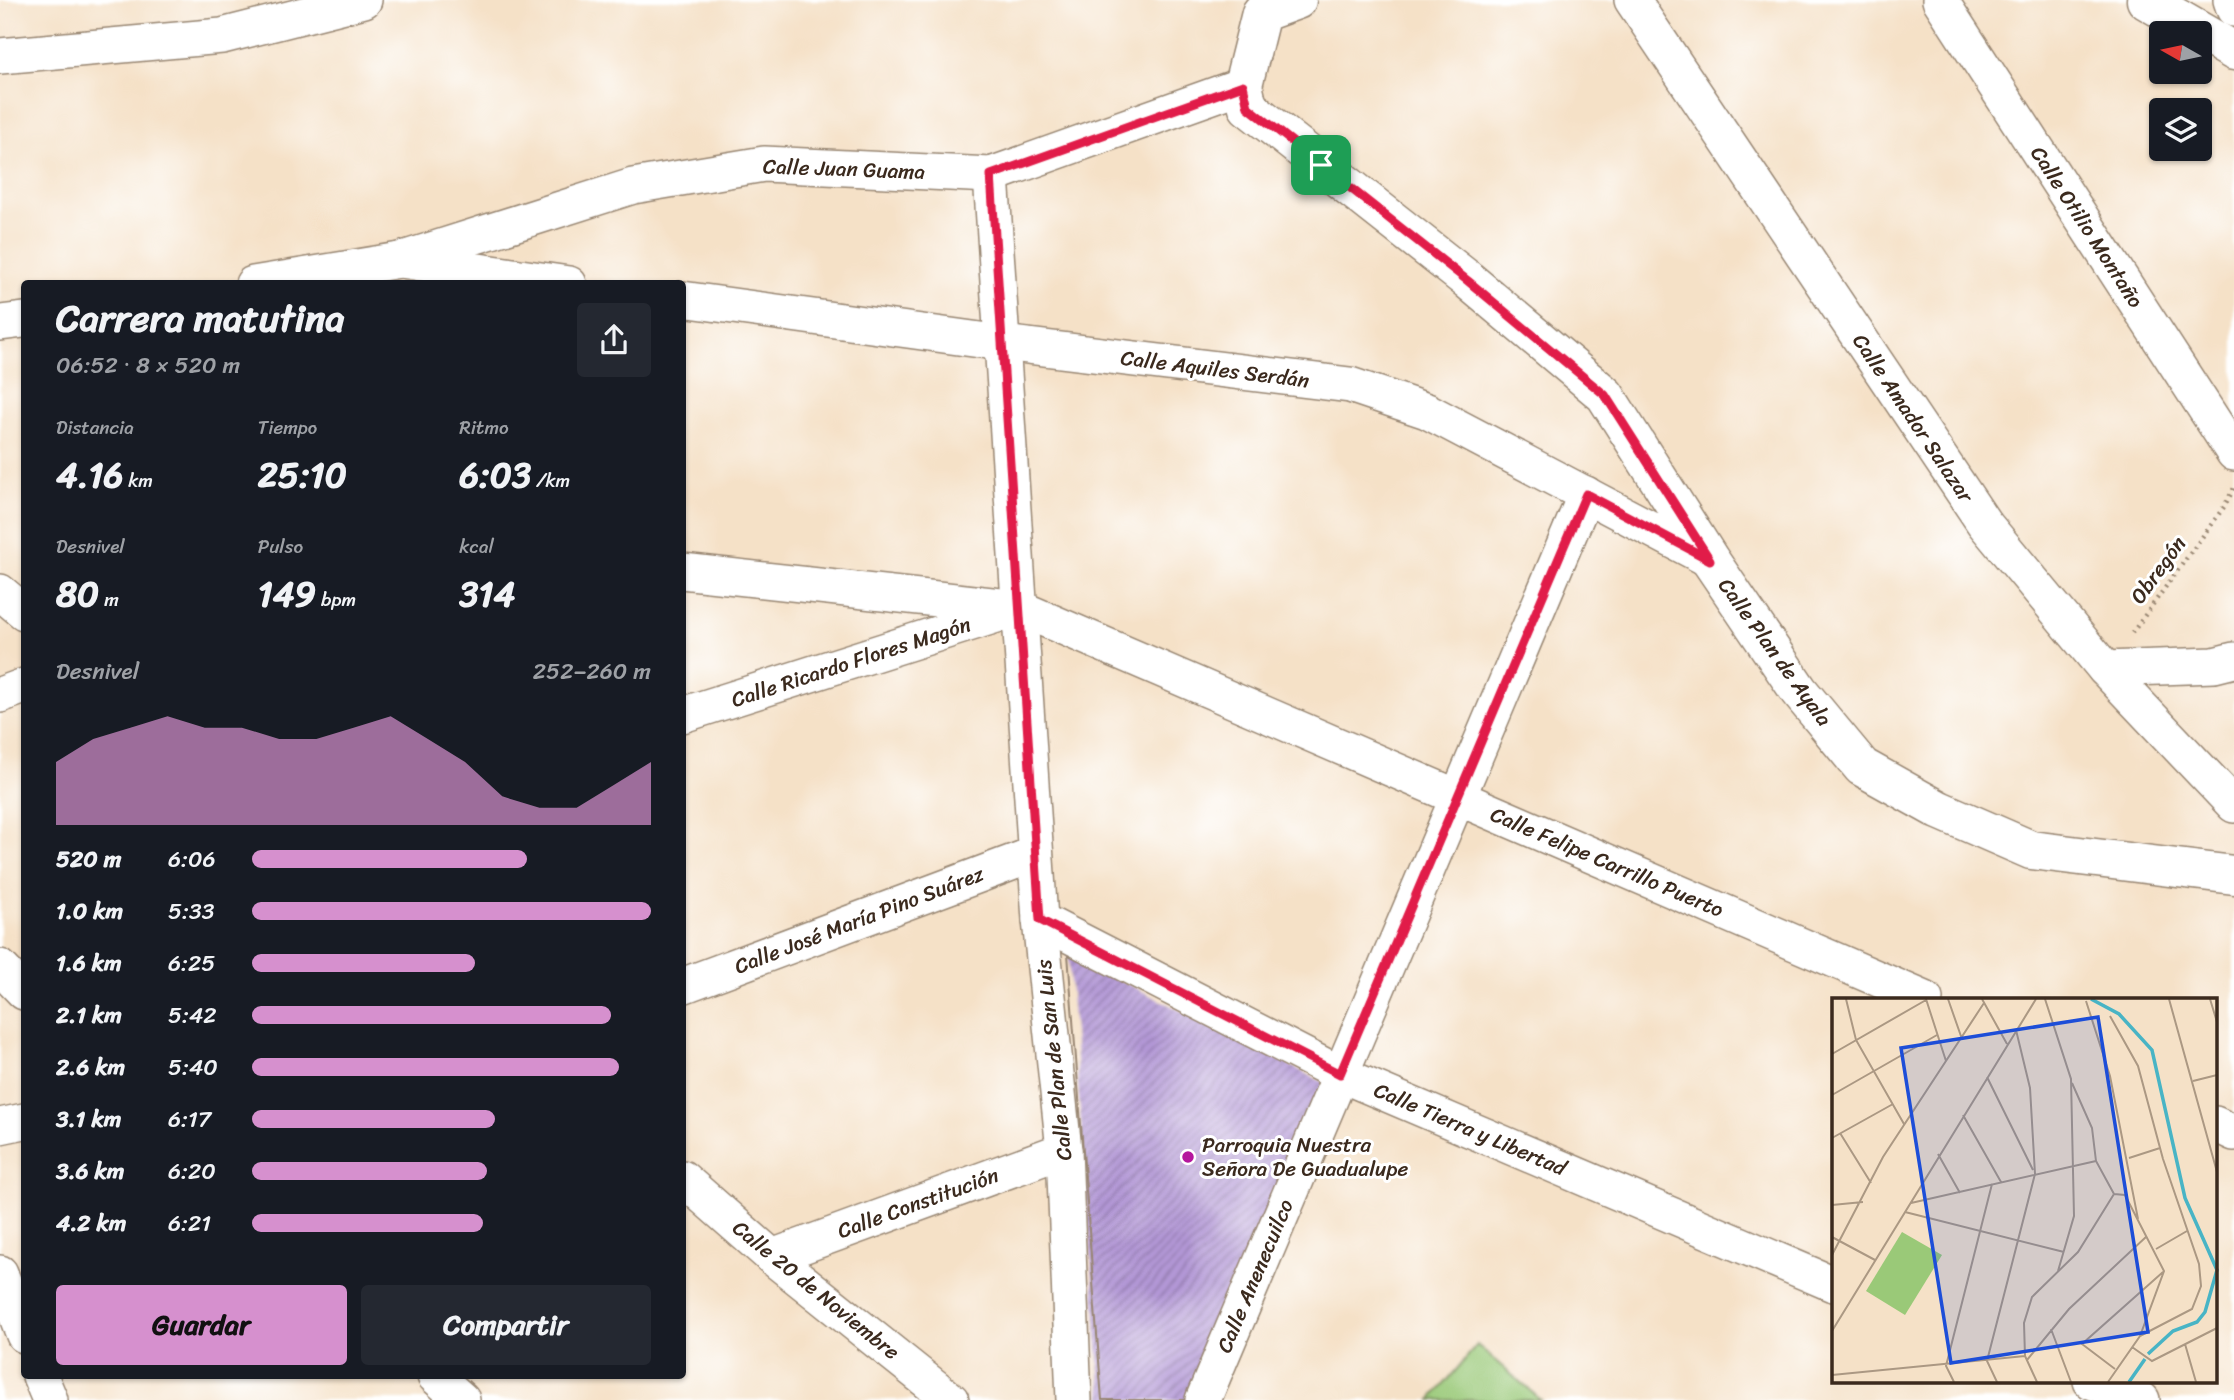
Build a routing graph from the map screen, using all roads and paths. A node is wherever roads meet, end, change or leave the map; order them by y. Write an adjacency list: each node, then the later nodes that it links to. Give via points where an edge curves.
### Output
1 (364, 0): 9 (street, via 222,36)
2 (1297, 0): 10 (street, via 1261,13)
3 (1632, 0): 30 (street, Calle Amador Salazar, via 1984,523)
4 (1940, 0): 19 (street, Calle Otilio Montaño)
5 (2146, 0): 8 (street)
6 (2231, 0): 7 (street)
7 (2234, 9)
8 (2234, 51)
9 (0, 56)
10 (1243, 85): 11 (street, Calle Juan Guama); 22 (street, Calle Plan de Ayala, via 1248,107 1605,395)
11 (991, 175): 12 (street, Calle Juan Guama, via 764,164 633,186); 18 (street, Calle Plan de San Luis)
12 (400, 260): 13 (street); 14 (street)
13 (278, 280)
14 (541, 280)
15 (686, 300): 18 (street, Calle Aquiles Serdán)
16 (21, 320): 17 (street)
17 (0, 323)
18 (1002, 343): 21 (street, Calle Aquiles Serdán, via 1350,386 1427,411); 27 (street, Calle Plan de San Luis)
19 (2234, 453)
20 (2234, 488): 30 (path, Obregón)
21 (1586, 494): 22 (street, Calle Aquiles Serdán); 34 (street, Calle Anenecuilco)
22 (1710, 560): 37 (street, Calle Plan de Ayala, via 1799,691 1862,768 1939,810 2031,850)
23 (686, 571): 27 (street, Calle Felipe Carrillo Puerto)
24 (21, 583): 25 (street)
25 (0, 585)
26 (0, 592): 28 (street)
27 (1019, 608): 33 (street, Calle Ricardo Flores Magón); 34 (street, Calle Felipe Carrillo Puerto); 36 (street, Calle Plan de San Luis)
28 (21, 610)
29 (2234, 660): 30 (street)
30 (2105, 668): 35 (street, Calle Amador Salazar)
31 (21, 687): 32 (street)
32 (0, 695)
33 (686, 714)
34 (1457, 797): 40 (street, Calle Felipe Carrillo Puerto); 41 (street, Calle Anenecuilco)
35 (2234, 805)
36 (1035, 853): 38 (street, Calle Plan de San Luis); 39 (street, Calle José María Pino Suárez)
37 (2234, 874)
38 (1040, 920): 41 (street, Calle Tierra y Libertad); 46 (street, Calle Plan de San Luis)
39 (686, 984)
40 (1923, 998)
41 (1340, 1074): 50 (street, Calle Tierra y Libertad); 59 (street, Calle Anenecuilco)
42 (21, 1122): 44 (street)
43 (2216, 1125): 45 (street)
44 (0, 1126)
45 (2234, 1133)
46 (1064, 1150): 48 (street, Calle Constitución); 58 (street, Calle Plan de San Luis)
47 (686, 1182): 48 (street, Calle 20 de Noviembre)
48 (772, 1257): 57 (street, Calle 20 de Noviembre)
49 (0, 1273): 51 (street)
50 (1832, 1284)
51 (21, 1327)
52 (41, 1379): 55 (street)
53 (438, 1379): 56 (street)
54 (2094, 1382): 60 (street)
55 (50, 1400)
56 (462, 1400)
57 (951, 1400)
58 (1074, 1400)
59 (1203, 1400)
60 (2142, 1400)

